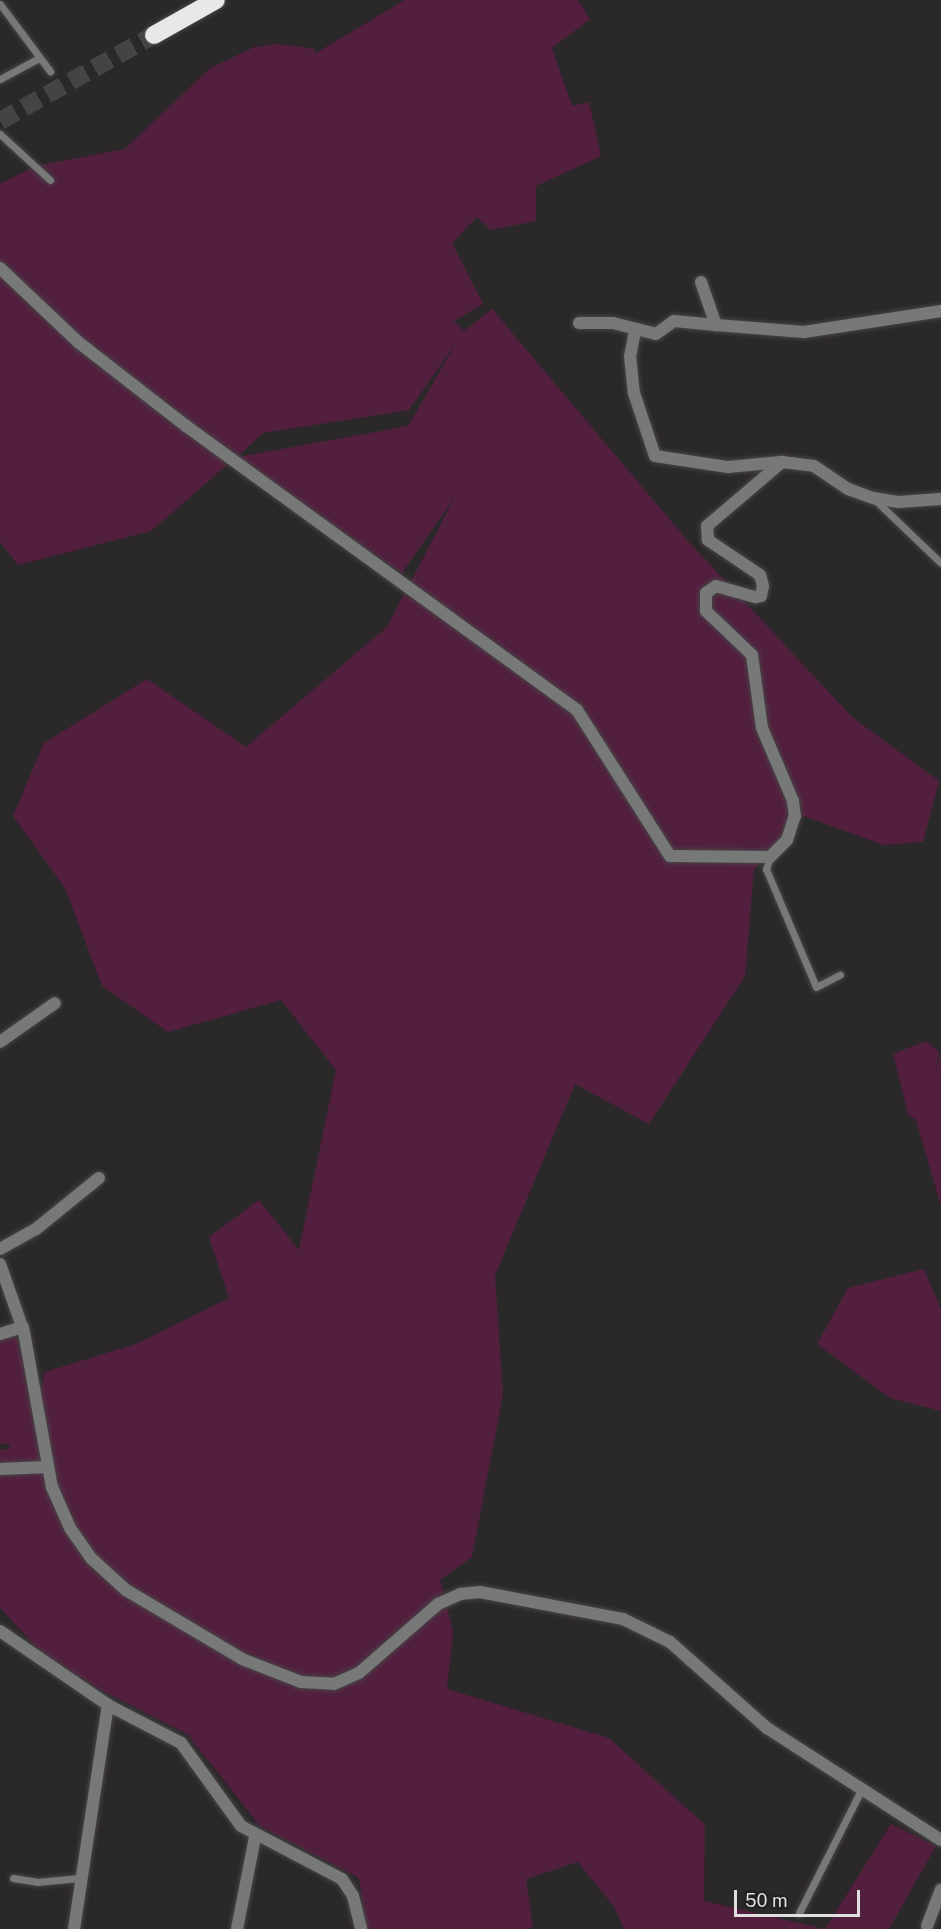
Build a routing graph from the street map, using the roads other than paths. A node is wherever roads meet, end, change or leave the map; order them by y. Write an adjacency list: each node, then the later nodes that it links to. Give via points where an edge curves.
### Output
1 (216, 0): 3 (highway)
2 (0, 4): 4 (lane)
3 (154, 34)
4 (39, 58): 5 (lane); 6 (lane)
5 (50, 71)
6 (0, 79)
7 (0, 134): 8 (lane)
8 (50, 180)
9 (0, 268): 19 (street, via 78,342 186,426 577,710 670,856)
10 (701, 282): 13 (street)
11 (941, 311): 13 (street, via 804,332)
12 (579, 323): 14 (street, via 613,323)
13 (716, 325): 14 (street, via 674,321 656,334)
14 (635, 331): 15 (street, via 630,356 634,393 655,456 728,467)
15 (782, 462): 16 (street, via 814,466 848,489); 19 (street, via 707,526 708,540 760,575 763,586 761,596 755,597 716,586 706,593 706,611 752,655 762,728 793,801 795,816 787,840)
16 (873, 498): 17 (street, via 898,502); 18 (lane)
17 (941, 499)
18 (941, 563)
19 (770, 857): 20 (lane, via 766,869 816,987)
20 (840, 975)
21 (55, 1004): 22 (street)
22 (0, 1042)
23 (99, 1178): 24 (street, via 36,1229)
24 (0, 1249)
25 (0, 1264): 26 (street)
26 (23, 1327): 27 (street); 28 (street)
27 (0, 1334)
28 (47, 1467): 29 (street); 32 (street, via 70,1528 92,1558 126,1590 242,1659 301,1682 334,1684 359,1673 438,1604 460,1594 480,1592 560,1605 623,1619 670,1642 767,1728)
29 (0, 1469)
30 (0, 1630): 31 (street)
31 (108, 1706): 33 (street, via 181,1743 240,1826); 36 (street)
32 (861, 1790): 34 (street); 38 (lane)
33 (255, 1837): 41 (street); 42 (street, via 342,1879 353,1896)
34 (941, 1840)
35 (13, 1878): 36 (lane, via 37,1882)
36 (80, 1878): 40 (street)
37 (941, 1890): 39 (street)
38 (799, 1912)
39 (927, 1926)
40 (74, 1929)
41 (237, 1929)
42 (362, 1929)

